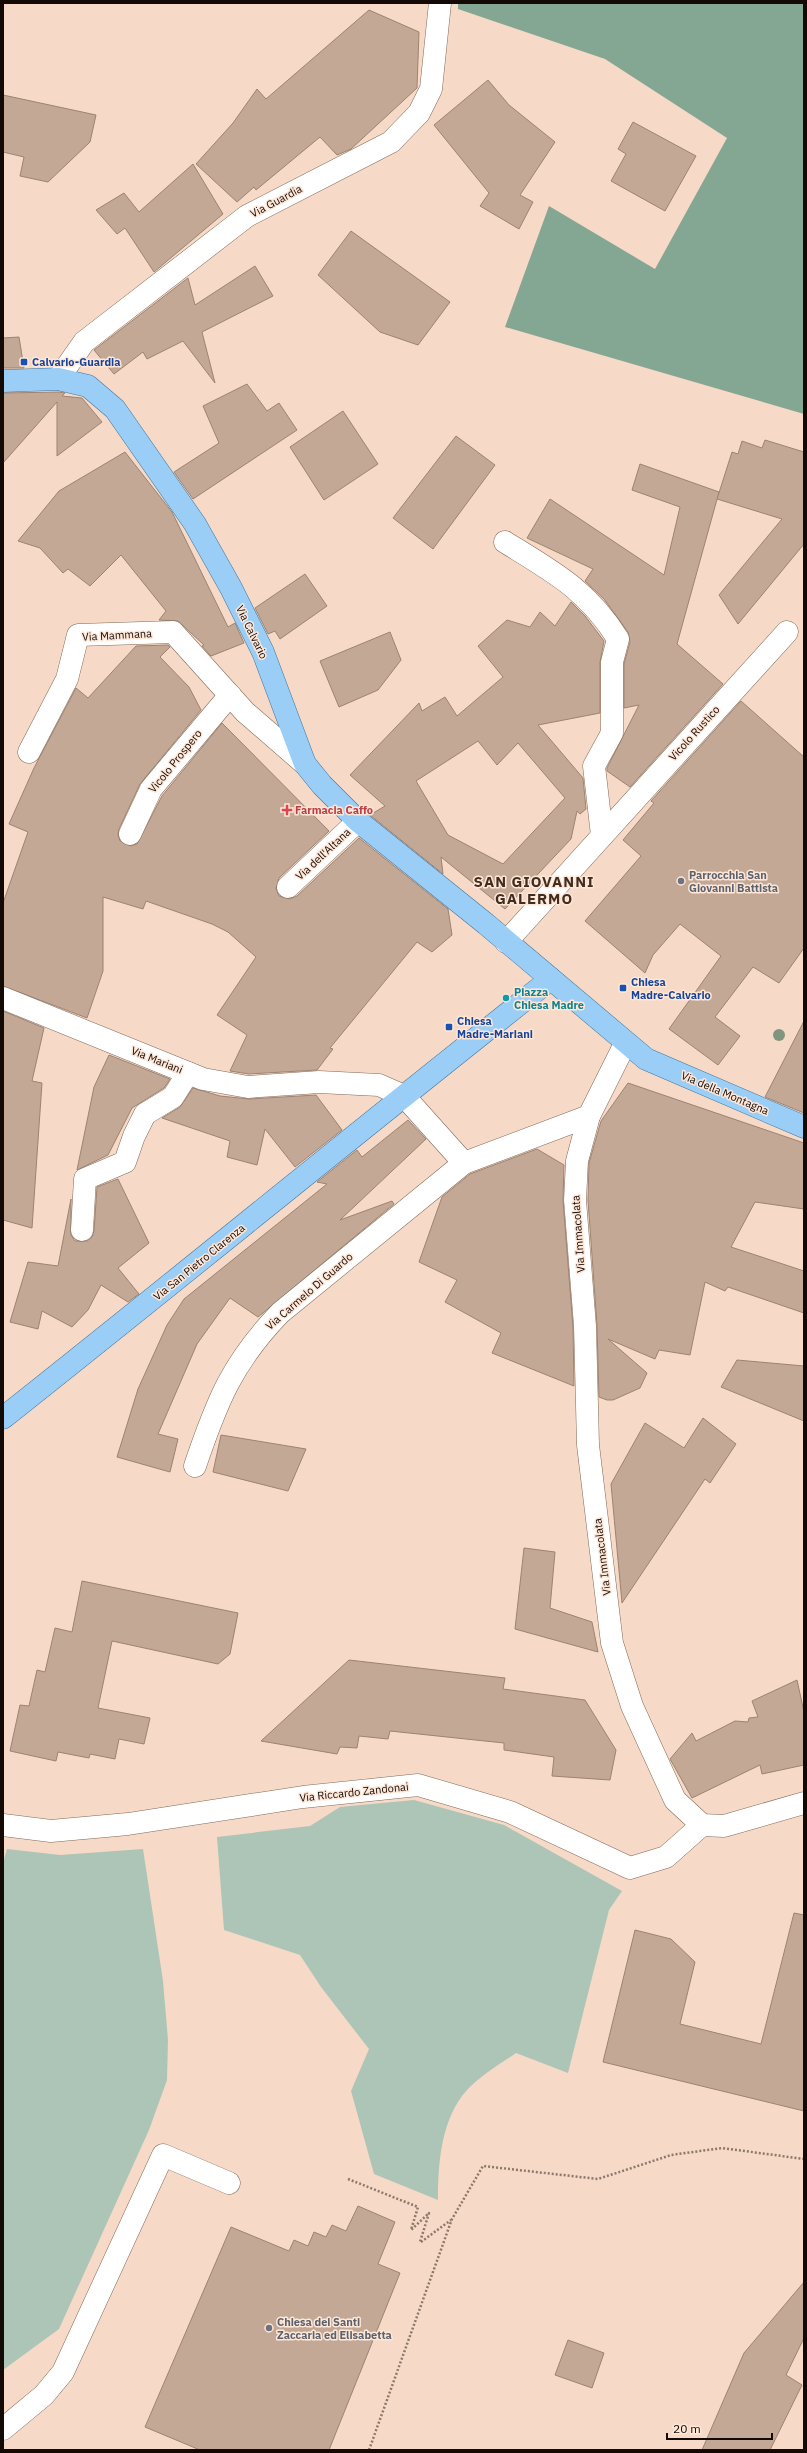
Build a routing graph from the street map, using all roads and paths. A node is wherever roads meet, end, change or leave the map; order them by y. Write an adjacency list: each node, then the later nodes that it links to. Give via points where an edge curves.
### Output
1 (440, 3): 2 (street, Via Guardia, via 431,89 419,113 391,142 247,216 84,342)
2 (58, 379): 3 (main road, Via Calvario); 8 (main road, Via Calvario, via 88,386 115,409 195,524 263,652)
3 (3, 381)
4 (505, 542): 11 (street, via 566,580 604,617 618,639 612,662 612,733 594,766)
5 (787, 632): 11 (street, Vicolo Rustico)
6 (230, 695): 7 (street, Via Mammana, via 173,632 78,635 67,678); 8 (street, via 245,712); 10 (street, Vicolo Prospero, via 151,789)
7 (29, 752)
8 (305, 764): 9 (main road, Via Calvario)
9 (358, 821): 12 (street, Via dell'Altana); 13 (main road, Via Calvario)
10 (130, 834)
11 (602, 835): 13 (street, Vicolo Rustico)
12 (288, 887)
13 (506, 942): 14 (main road, Via Calvario)
14 (551, 979): 16 (main road, Via della Montagna); 18 (main road, Via San Pietro Clarenza)
15 (3, 998): 17 (street, Via Mariani)
16 (625, 1044): 19 (street, Via Immacolata); 20 (main road, Via della Montagna, via 646,1059)
17 (188, 1073): 18 (street, Via Mariani, via 204,1079 248,1087 319,1082 379,1085); 22 (street, via 173,1097 145,1114 125,1162 85,1179)
18 (398, 1100): 21 (street); 23 (main road, Via San Pietro Clarenza)
19 (589, 1116): 21 (street, Via Carmelo Di Guardo); 27 (street, Via Immacolata, via 577,1161 575,1200 585,1326 588,1444 612,1643 632,1706 675,1800)
20 (804, 1126)
21 (459, 1167): 24 (street, Via Carmelo Di Guardo, via 280,1313 255,1339 224,1389)
22 (82, 1230)
23 (3, 1418)
24 (196, 1466)
25 (804, 1803): 27 (street, via 724,1826)
26 (3, 1825): 27 (street, Via Riccardo Zandonai, via 50,1831 128,1824 303,1797 418,1785 510,1812 630,1868 666,1857)
27 (702, 1825)
28 (804, 2158): 31 (path, via 722,2148 671,2156 598,2180 483,2166)
29 (348, 2179): 31 (path, via 418,2207 411,2230 429,2213 420,2242)
30 (229, 2183): 32 (street, via 163,2155 63,2372 44,2395)
31 (452, 2220): 33 (path)
32 (3, 2429)
33 (369, 2450)

